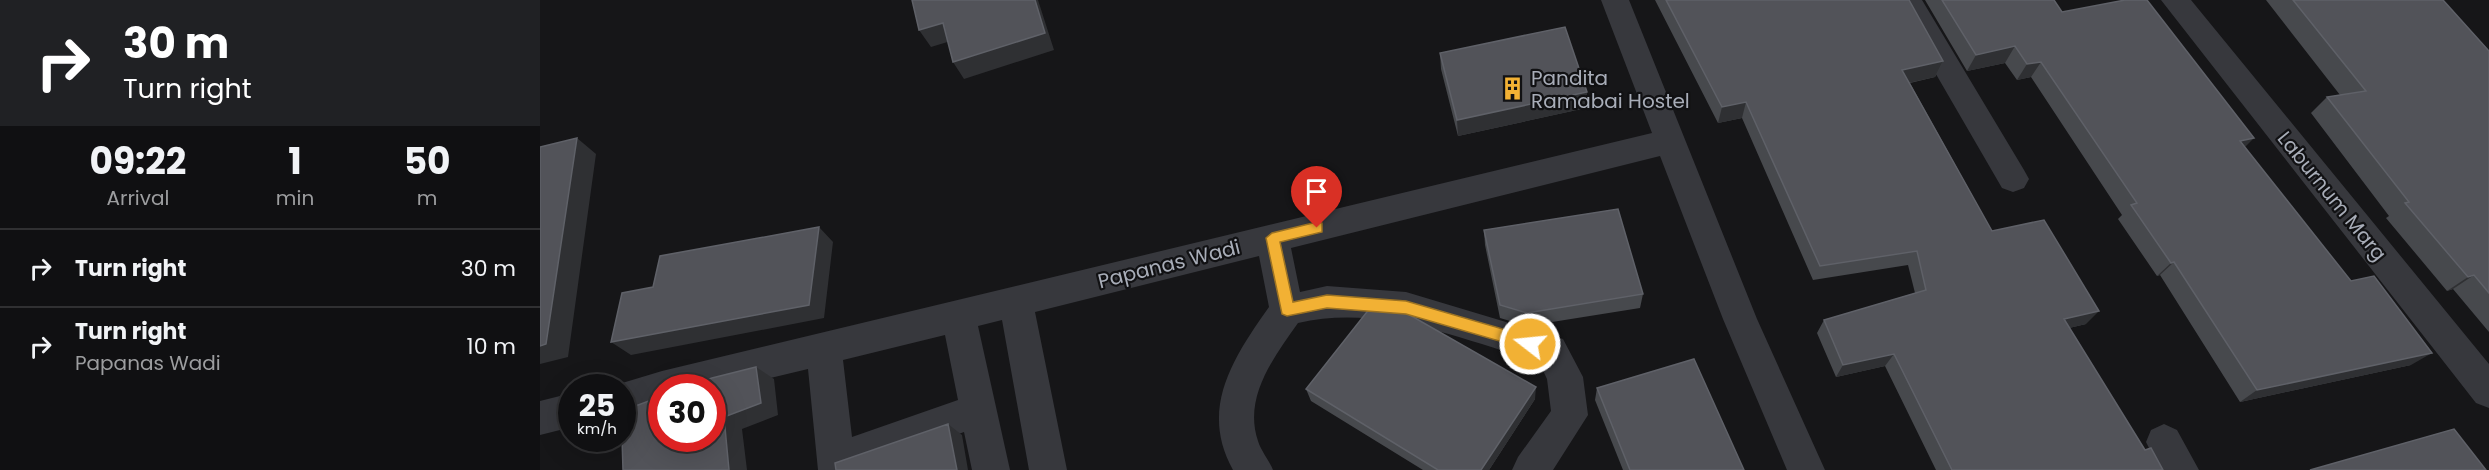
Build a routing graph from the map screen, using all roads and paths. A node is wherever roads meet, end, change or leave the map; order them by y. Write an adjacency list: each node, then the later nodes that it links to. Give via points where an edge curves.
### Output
1 (1615, 0): 4 (street)
2 (1907, 0): 5 (street)
3 (2175, 0): 12 (street, Laburnum Marg)
4 (1671, 141): 6 (street, Papanas Wadi); 21 (street, via 1740,319)
5 (2013, 179)
6 (1272, 238): 7 (street, Papanas Wadi); 8 (street)
7 (1016, 302): 9 (street, Papanas Wadi); 18 (street)
8 (1287, 310): 19 (street, via 1256,355 1240,387 1240,444); 20 (street, via 1327,301 1406,307 1551,350 1565,377 1570,415)
9 (958, 316): 10 (street, Papanas Wadi); 13 (street)
10 (824, 349): 11 (street, Papanas Wadi); 16 (street)
11 (721, 374)
12 (2489, 391)
13 (978, 410): 16 (street); 17 (street)
14 (558, 414): 15 (street)
15 (540, 418)
16 (836, 465)
17 (991, 470)
18 (1048, 470)
19 (1254, 470)
20 (1531, 470)
21 (1806, 470)

